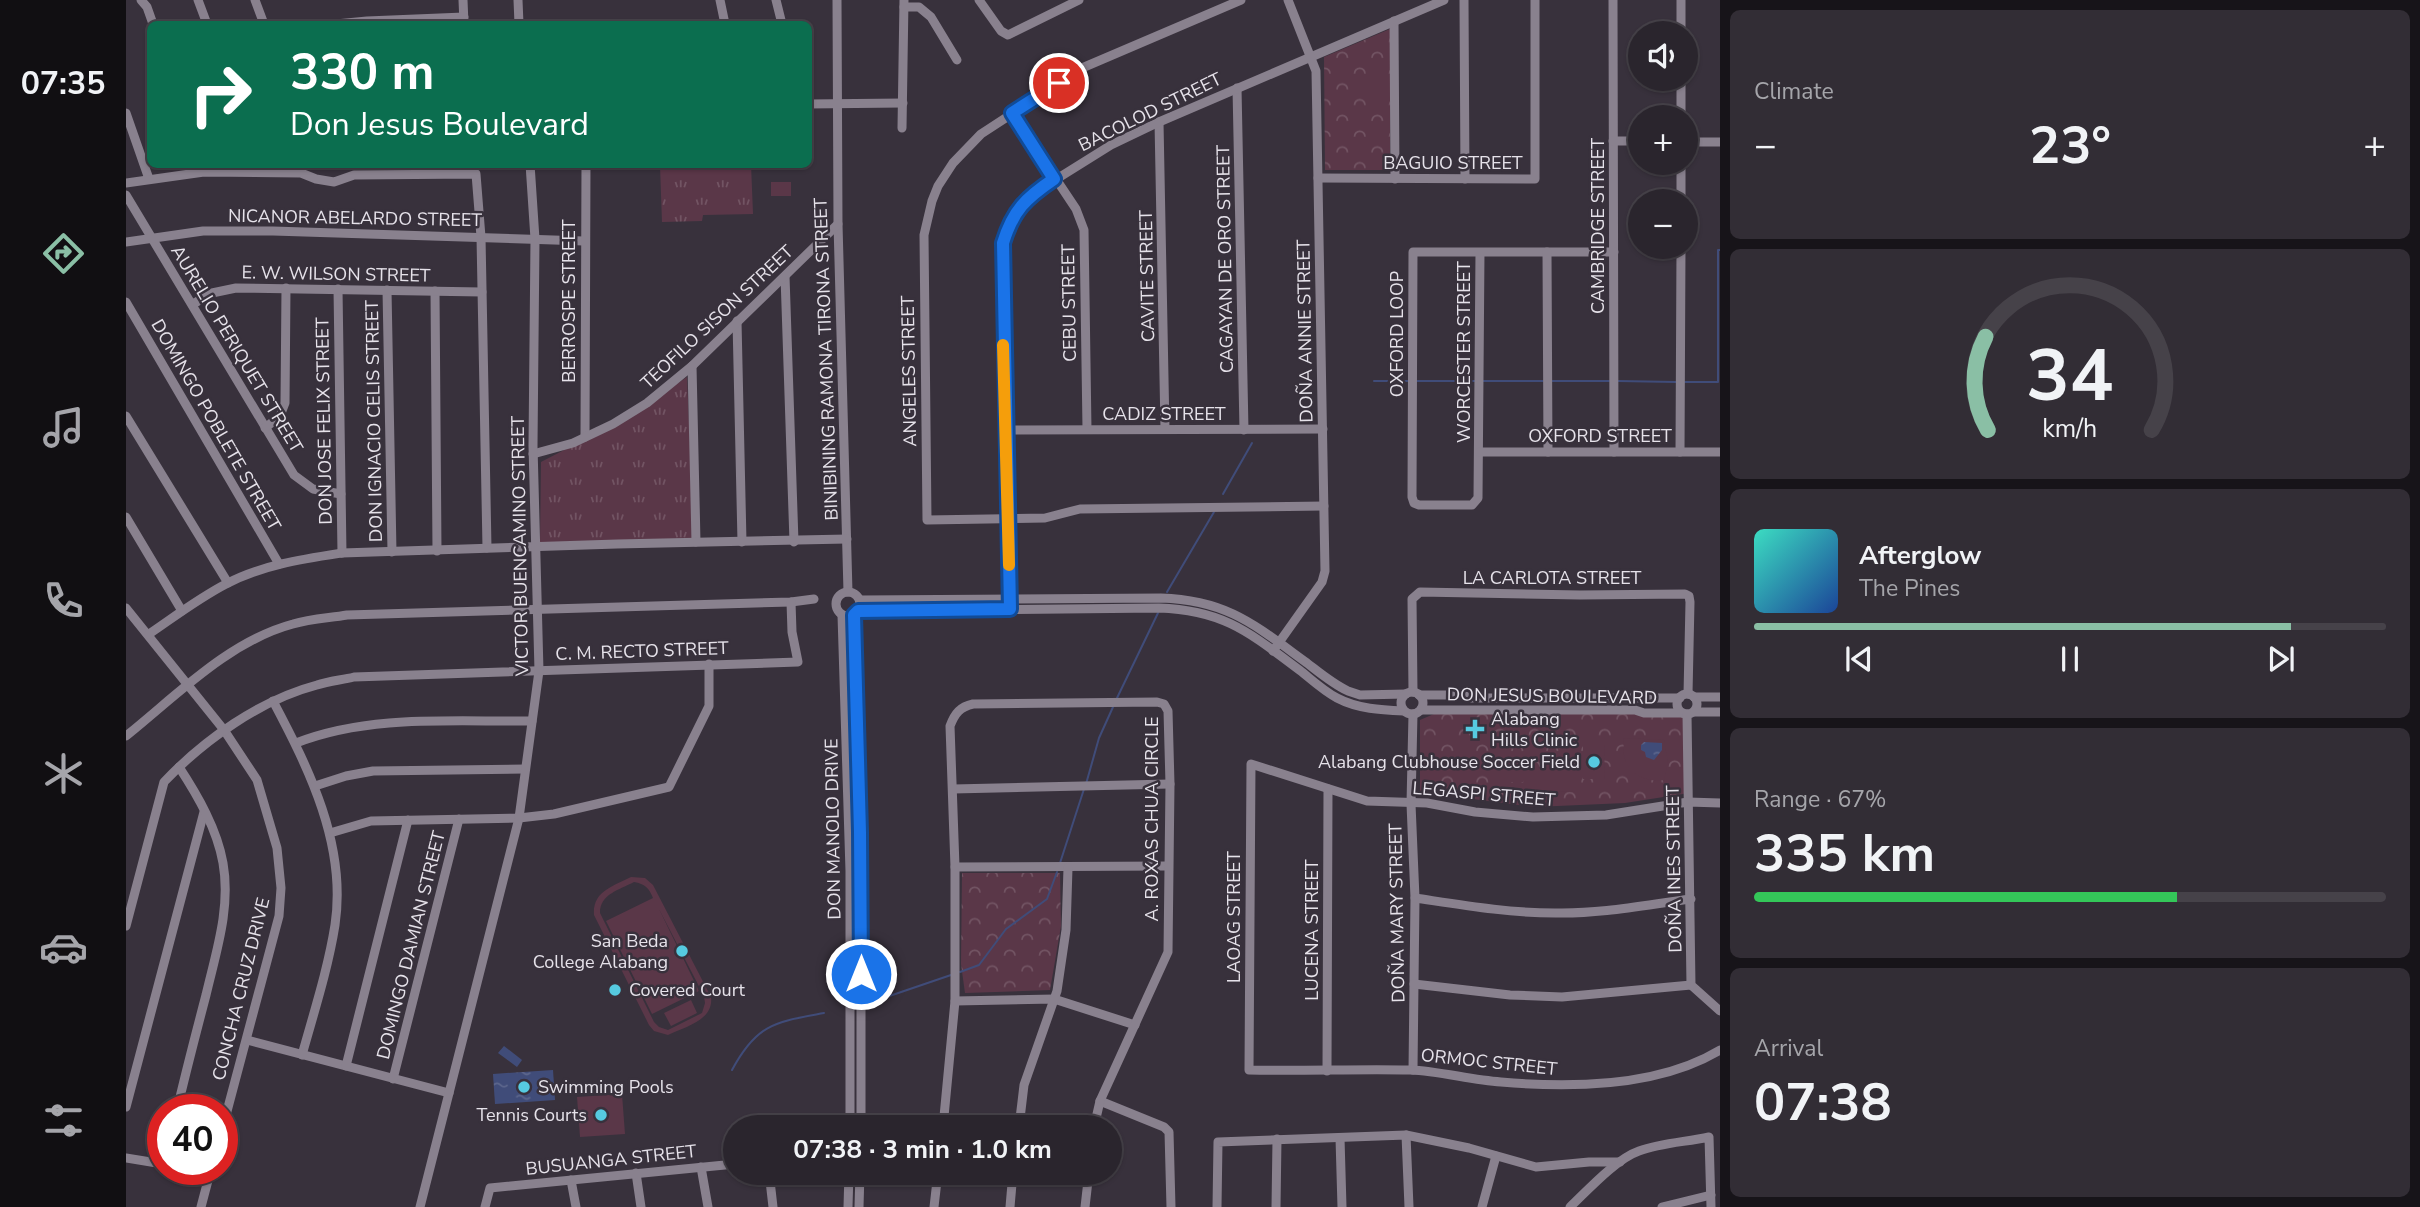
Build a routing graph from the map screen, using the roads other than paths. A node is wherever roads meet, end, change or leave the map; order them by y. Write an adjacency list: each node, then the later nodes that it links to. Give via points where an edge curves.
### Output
1 (141, 0): 19 (street)
2 (198, 0): 20 (street)
3 (255, 0): 21 (street)
4 (463, 0): 23 (street)
5 (519, 0): 24 (street)
6 (720, 0): 25 (street)
7 (776, 0): 26 (street)
8 (837, 0): 34 (street, BINIBINING RAMONA TIRONA STREET)
9 (1079, 0): 17 (street, via 1008,36)
10 (1241, 0): 36 (street, ANGELES STREET, via 1082,68)
11 (1288, 0): 29 (street, DOÑA ANNIE STREET)
12 (1444, 0): 27 (street, BACOLOD STREET)
13 (1464, 0): 51 (street)
14 (1535, 0): 51 (street, BAGUIO STREET, via 1535,179)
15 (1613, 0): 39 (street, CAMBRIDGE STREET)
16 (1681, 0): 28 (street)
17 (981, 1)
18 (904, 3): 30 (street, via 931,17); 32 (street)
19 (152, 21)
20 (206, 21)
21 (263, 21)
22 (367, 21): 23 (street)
23 (464, 21)
24 (519, 21)
25 (724, 21)
26 (781, 21)
27 (1394, 21): 29 (street, BACOLOD STREET); 50 (street)
28 (1681, 21)
29 (1312, 57): 31 (street, BACOLOD STREET); 47 (street, DOÑA ANNIE STREET, via 1317,71)
30 (957, 60)
31 (1237, 88): 37 (street, BACOLOD STREET); 80 (street, CAGAYAN DE ORO STREET)
32 (903, 103): 34 (street); 38 (street)
33 (812, 104): 34 (street)
34 (837, 105): 54 (street, BINIBINING RAMONA TIRONA STREET)
35 (126, 113): 48 (street)
36 (1012, 113): 49 (street, CEBU STREET); 91 (street, ANGELES STREET, via 965,148 938,186 924,235 923,261 927,520)
37 (1159, 122): 49 (street, BACOLOD STREET); 77 (street, CAVITE STREET)
38 (902, 128)
39 (1613, 141): 40 (street); 62 (street, CAMBRIDGE STREET)
40 (1628, 141)
41 (1698, 142): 42 (street)
42 (1720, 142)
43 (202, 168): 44 (street); 48 (street)
44 (256, 168): 56 (street, via 334,182 354,175 476,174)
45 (530, 168): 57 (street, VICTOR BUENCAMINO STREET)
46 (586, 168): 58 (street, BERROSPE STREET)
47 (1318, 178): 50 (street, BAGUIO STREET); 78 (street, DOÑA ANNIE STREET)
48 (149, 179): 52 (street)
49 (1054, 179): 76 (street, CEBU STREET, via 1076,209 1084,230); 79 (street, BACOLOD STREET, via 1019,207 1003,243)
50 (1395, 179): 51 (street, BAGUIO STREET)
51 (1465, 179)
52 (126, 183)
53 (126, 195): 55 (street, AURELIO PERIQUET STREET)
54 (838, 224): 64 (street, TEOFILO SISON STREET); 92 (street, BINIBINING RAMONA TIRONA STREET)
55 (152, 237): 56 (street, NICANOR ABELARDO STREET, via 203,230); 59 (street, NICANOR ABELARDO STREET); 71 (street, AURELIO PERIQUET STREET)
56 (481, 237): 57 (street, NICANOR ABELARDO STREET); 69 (street)
57 (536, 239): 58 (street, NICANOR ABELARDO STREET); 87 (street, VICTOR BUENCAMINO STREET)
58 (584, 241): 81 (street, BERROSPE STREET)
59 (126, 242)
60 (1480, 252): 61 (street, OXFORD LOOP); 82 (street, WORCESTER STREET); 82 (street, OXFORD LOOP, via 1413,251 1414,503 1476,502)
61 (1547, 252): 62 (street, OXFORD LOOP); 83 (street)
62 (1614, 252): 84 (street, CAMBRIDGE STREET)
63 (1681, 259): 85 (street)
64 (785, 276): 72 (street, TEOFILO SISON STREET); 93 (street)
65 (286, 288): 66 (street, E. W. WILSON STREET); 71 (street, E. W. WILSON STREET, via 222,290); 75 (street, via 285,403 280,416)
66 (338, 289): 67 (street, E. W. WILSON STREET); 88 (street, DON JOSE FELIX STREET)
67 (387, 290): 68 (street, E. W. WILSON STREET); 99 (street, DON IGNACIO CELIS STREET)
68 (435, 291): 69 (street, E. W. WILSON STREET); 98 (street)
69 (482, 292): 97 (street)
70 (126, 302): 101 (street, DOMINGO POBLETE STREET)
71 (193, 304): 75 (street, AURELIO PERIQUET STREET)
72 (737, 321): 73 (street, TEOFILO SISON STREET); 95 (street)
73 (692, 366): 81 (street, TEOFILO SISON STREET, via 637,410); 94 (street)
74 (126, 416): 102 (street)
75 (265, 428): 88 (street, AURELIO PERIQUET STREET, via 304,484)
76 (1087, 429): 77 (street, CADIZ STREET); 79 (street, CADIZ STREET)
77 (1166, 429): 80 (street, CADIZ STREET)
78 (1323, 429): 80 (street, CADIZ STREET); 89 (street, DOÑA ANNIE STREET)
79 (1006, 430): 91 (street, BACOLOD STREET)
80 (1244, 430)
81 (585, 437): 87 (street, TEOFILO SISON STREET)
82 (1480, 452): 83 (street, OXFORD STREET)
83 (1548, 452): 84 (street, OXFORD STREET)
84 (1614, 452): 85 (street, OXFORD STREET)
85 (1680, 452): 86 (street, OXFORD STREET)
86 (1720, 452)
87 (533, 454): 96 (street, VICTOR BUENCAMINO STREET)
88 (341, 494): 100 (street, DON JOSE FELIX STREET)
89 (1324, 506): 91 (street, ANGELES STREET, via 1080,509 1052,517); 114 (street, DOÑA ANNIE STREET, via 1324,576)
90 (126, 517): 109 (street)
91 (1008, 519): 107 (street, BACOLOD STREET)
92 (847, 540): 93 (street); 103 (street, BINIBINING RAMONA TIRONA STREET)
93 (794, 541): 95 (street)
94 (695, 542): 95 (street); 96 (street)
95 (742, 542)
96 (537, 547): 97 (street); 110 (street, VICTOR BUENCAMINO STREET)
97 (487, 548): 98 (street)
98 (437, 551): 99 (street)
99 (392, 552): 100 (street)
100 (342, 553): 101 (street)
101 (279, 564): 102 (street)
102 (228, 583): 109 (street)
103 (848, 592): 105 (street); 112 (street, via 835,604)
104 (814, 598): 106 (street)
105 (860, 600): 107 (street, DON JESUS BOULEVARD); 111 (street)
106 (791, 602): 110 (street); 115 (street, C. M. RECTO STREET, via 798,662)
107 (1010, 604): 111 (street, DON JESUS BOULEVARD); 114 (street, DON JESUS BOULEVARD, via 1196,611)
108 (126, 608): 113 (street, CONCHA CRUZ DRIVE)
109 (182, 611): 113 (street)
110 (538, 611): 116 (street, VICTOR BUENCAMINO STREET); 117 (street, via 347,615 292,624 250,642)
111 (856, 613): 112 (street); 146 (street, DON MANOLO DRIVE)
112 (842, 615): 145 (street, DON MANOLO DRIVE)
113 (149, 634): 117 (street, CONCHA CRUZ DRIVE)
114 (1276, 647): 119 (street, DON JESUS BOULEVARD); 125 (street, DON JESUS BOULEVARD, via 1337,698)
115 (709, 664): 116 (street, C. M. RECTO STREET); 148 (street, via 709,706 669,787)
116 (539, 671): 124 (street, C. M. RECTO STREET, via 354,677); 131 (street, VICTOR BUENCAMINO STREET)
117 (188, 686): 132 (street, CONCHA CRUZ DRIVE); 133 (street)
118 (1413, 694): 119 (street, DON JESUS BOULEVARD); 120 (street, LA CARLOTA STREET, via 1412,599 1420,593 1685,594 1690,602); 122 (street, DON JESUS BOULEVARD); 128 (street, via 1423,700); 128 (street, via 1401,702)
119 (1360, 695): 125 (street)
120 (1687, 696): 121 (street, DON JESUS BOULEVARD); 123 (street, DON JESUS BOULEVARD); 130 (street, via 1678,706); 130 (street, via 1698,704)
121 (1720, 697)
122 (1471, 698): 123 (street, DON JESUS BOULEVARD); 126 (street)
123 (1635, 699): 127 (street)
124 (273, 701): 132 (street, C. M. RECTO STREET); 134 (street)
125 (1359, 706): 128 (street, DON JESUS BOULEVARD)
126 (1471, 709): 127 (street, DON JESUS BOULEVARD); 128 (street, DON JESUS BOULEVARD)
127 (1635, 710): 130 (street, DON JESUS BOULEVARD)
128 (1413, 711): 144 (street, DOÑA MARY STREET)
129 (1720, 712): 130 (street, DON JESUS BOULEVARD)
130 (1688, 713): 142 (street, DOÑA INES STREET)
131 (532, 721): 134 (street, via 383,723 335,730); 137 (street, VICTOR BUENCAMINO STREET)
132 (225, 730): 136 (street, C. M. RECTO STREET); 166 (street, CONCHA CRUZ DRIVE, via 257,780 280,872 279,916)
133 (126, 736)
134 (296, 743): 139 (street)
135 (1251, 764): 141 (street, LEGASPI STREET); 170 (street, LAOAG STREET)
136 (179, 767): 147 (street); 159 (street, C. M. RECTO STREET, via 164,782)
137 (525, 769): 139 (street, via 373,771); 148 (street, VICTOR BUENCAMINO STREET)
138 (1170, 783): 140 (street); 140 (street, A. ROXAS CHUA CIRCLE, via 1164,704 965,706 953,716 950,726); 152 (street, A. ROXAS CHUA CIRCLE)
139 (315, 786): 151 (street)
140 (953, 789): 153 (street, A. ROXAS CHUA CIRCLE)
141 (1328, 789): 144 (street, LEGASPI STREET, via 1367,801); 172 (street, LUCENA STREET)
142 (1688, 803): 143 (street, LEGASPI STREET); 144 (street, LEGASPI STREET, via 1606,815 1534,817); 156 (street, DOÑA INES STREET)
143 (1720, 803)
144 (1411, 804): 155 (street, DOÑA MARY STREET)
145 (848, 810): 146 (street); 157 (street, DON MANOLO DRIVE)
146 (860, 810): 158 (street, DON MANOLO DRIVE)
147 (204, 812): 175 (street, via 218,843 225,897 222,931); 178 (street)
148 (519, 818): 149 (street); 174 (street, VICTOR BUENCAMINO STREET)
149 (459, 819): 150 (street); 173 (street, DOMINGO DAMIAN STREET)
150 (408, 820): 151 (street, via 371,821); 169 (street)
151 (330, 833): 168 (street, via 335,922)
152 (1168, 866): 154 (street); 165 (street, A. ROXAS CHUA CIRCLE, via 1168,952)
153 (955, 867): 154 (street); 163 (street, A. ROXAS CHUA CIRCLE)
154 (1062, 867): 162 (street, via 1066,930)
155 (1415, 898): 156 (street, via 1557,914); 160 (street, DOÑA MARY STREET)
156 (1691, 899): 161 (street, DOÑA INES STREET)
157 (850, 923): 158 (street); 179 (street, DON MANOLO DRIVE)
158 (861, 923): 180 (street, DON MANOLO DRIVE)
159 (126, 926)
160 (1414, 984): 161 (street, via 1562,997); 171 (street, DOÑA MARY STREET)
161 (1692, 985): 164 (street)
162 (1054, 999): 163 (street); 165 (street); 182 (street, via 1024,1085)
163 (955, 1001): 181 (street, A. ROXAS CHUA CIRCLE)
164 (1720, 1011)
165 (1135, 1025): 177 (street, A. ROXAS CHUA CIRCLE)
166 (247, 1040): 168 (street); 176 (street, CONCHA CRUZ DRIVE)
167 (1720, 1050): 171 (street, ORMOC STREET, via 1702,1061 1660,1073 1571,1085 1500,1082)
168 (302, 1055): 169 (street)
169 (346, 1066): 173 (street)
170 (1249, 1070): 172 (street, ORMOC STREET)
171 (1413, 1070): 172 (street, ORMOC STREET)
172 (1327, 1071)
173 (393, 1079): 174 (street)
174 (449, 1093): 204 (street, VICTOR BUENCAMINO STREET)
175 (181, 1094)
176 (232, 1094)
177 (1100, 1101): 183 (street, A. ROXAS CHUA CIRCLE); 215 (street, via 1169,1132)
178 (126, 1107)
179 (850, 1115)
180 (861, 1115)
181 (944, 1115)
182 (1020, 1115)
183 (1097, 1115)
184 (1406, 1135): 185 (street); 187 (street); 219 (street)
185 (1340, 1138): 186 (street); 218 (street)
186 (1277, 1139): 216 (street, via 1217,1142); 217 (street)
187 (1496, 1156): 190 (street, via 1536,1167); 220 (street)
188 (126, 1158): 189 (street)
189 (147, 1161)
190 (1620, 1162): 202 (street, via 1636,1152 1709,1137); 221 (street)
191 (723, 1165): 192 (street, BUSUANGA STREET)
192 (701, 1167): 193 (street, BUSUANGA STREET); 208 (street)
193 (636, 1173): 194 (street, BUSUANGA STREET); 207 (street)
194 (571, 1180): 205 (street, BUSUANGA STREET, via 490,1188); 206 (street)
195 (207, 1185): 203 (street)
196 (770, 1185): 209 (street)
197 (849, 1185): 210 (street)
198 (860, 1185): 211 (street)
199 (937, 1185): 212 (street)
200 (1012, 1185): 213 (street)
201 (1088, 1185): 214 (street)
202 (1711, 1195): 222 (street); 223 (street)
203 (201, 1207)
204 (420, 1207)
205 (485, 1207)
206 (576, 1207)
207 (642, 1207)
208 (708, 1207)
209 (773, 1207)
210 (848, 1207)
211 (859, 1207)
212 (934, 1207)
213 (1010, 1207)
214 (1085, 1207)
215 (1171, 1207)
216 (1217, 1207)
217 (1276, 1207)
218 (1342, 1207)
219 (1409, 1207)
220 (1482, 1207)
221 (1570, 1207)
222 (1662, 1207)
223 (1711, 1207)

